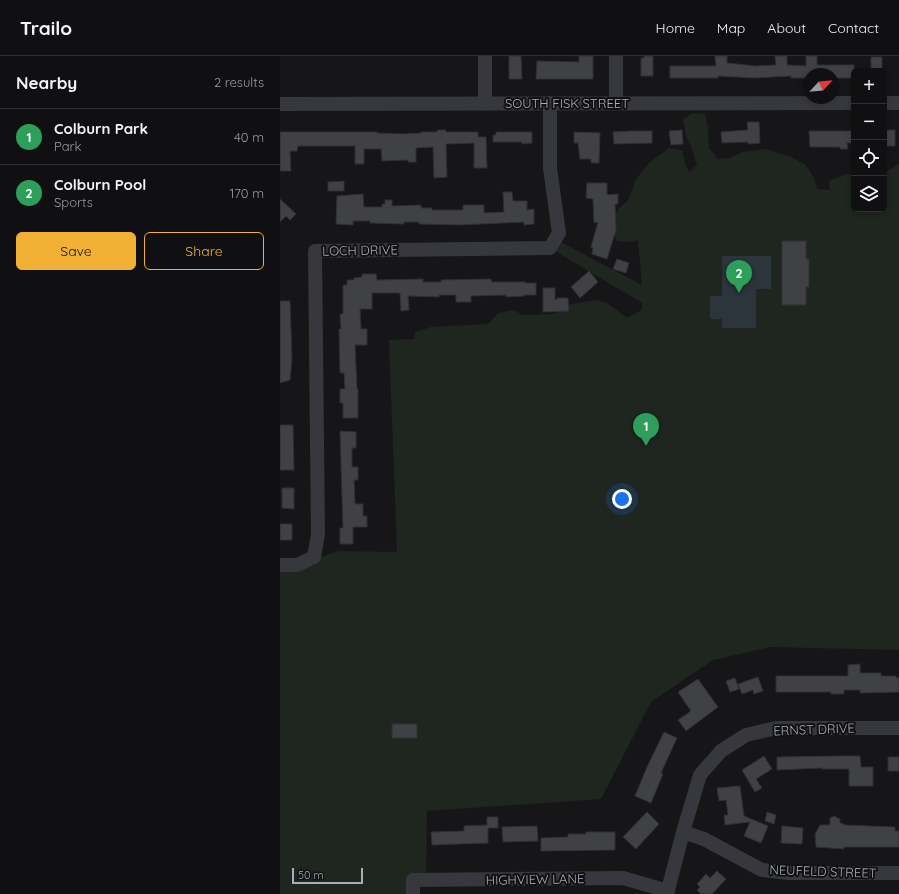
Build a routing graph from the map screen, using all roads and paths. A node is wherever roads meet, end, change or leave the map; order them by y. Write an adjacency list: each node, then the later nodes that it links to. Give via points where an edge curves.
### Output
1 (485, 56): 9 (street)
2 (616, 56): 4 (street)
3 (550, 103): 4 (street, SOUTH FISK STREET); 9 (street, SOUTH FISK STREET); 10 (street, LOCH DRIVE, via 550,168 559,233 550,248 315,251 318,534 314,557 297,565)
4 (616, 103): 5 (street, SOUTH FISK STREET)
5 (851, 103)
6 (887, 103): 7 (street)
7 (899, 103)
8 (280, 104): 9 (street, SOUTH FISK STREET)
9 (485, 104)
10 (280, 565)
11 (899, 728): 12 (street, ERNST DRIVE, via 776,728 746,735 721,751 700,775)
12 (683, 832): 13 (street, NEUFELD STREET, via 704,839 762,870 789,873); 14 (street, ERNST DRIVE)
13 (899, 873)
14 (668, 892): 15 (street, HIGHVIEW LANE, via 623,878 413,880)
15 (413, 894)

